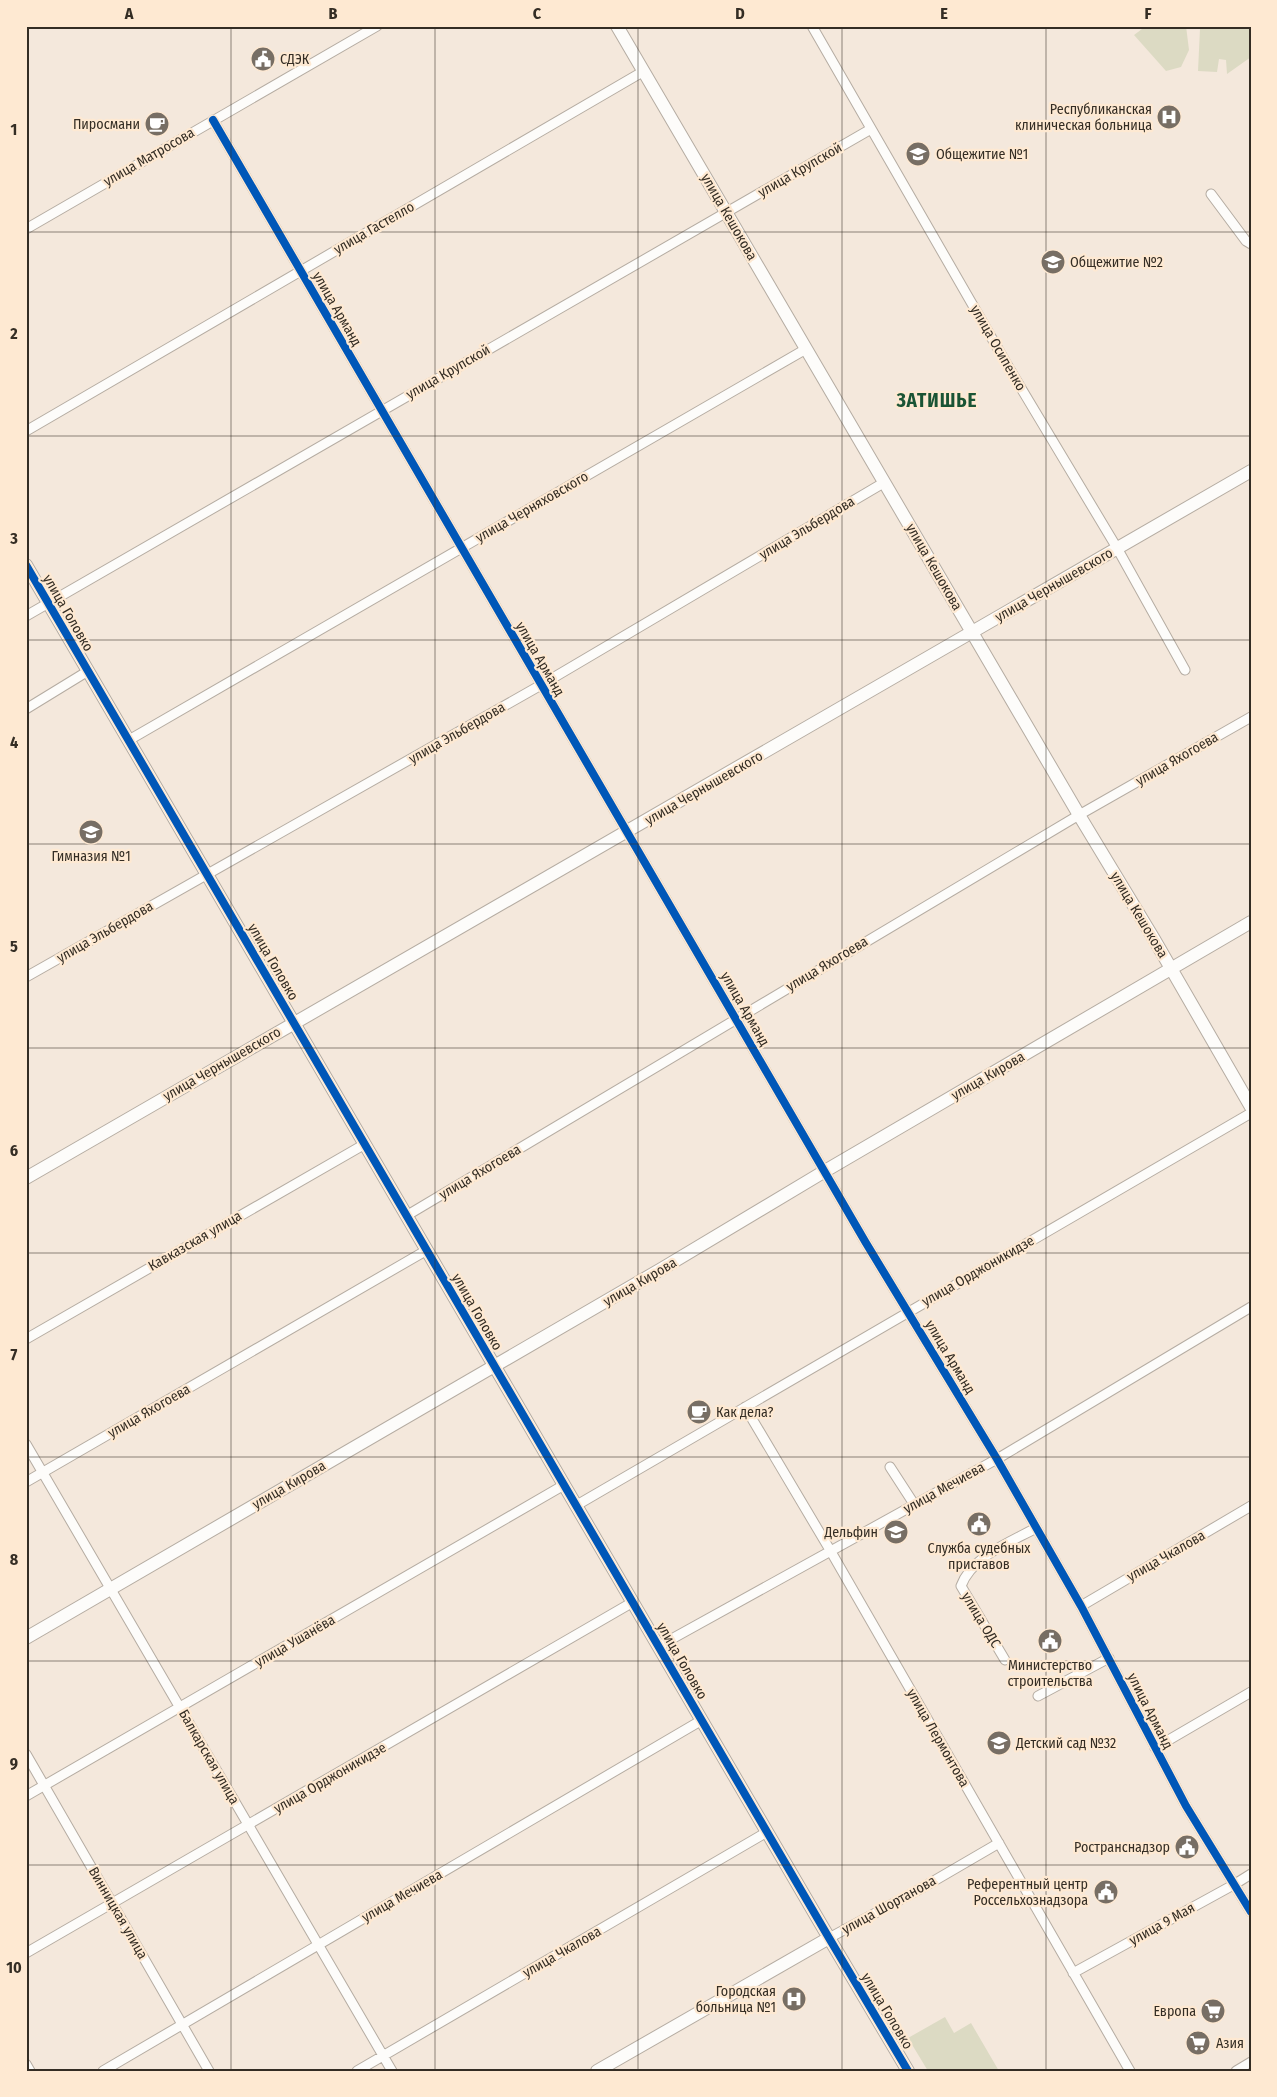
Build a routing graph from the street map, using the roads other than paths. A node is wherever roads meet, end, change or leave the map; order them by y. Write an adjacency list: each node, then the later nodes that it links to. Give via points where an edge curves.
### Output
1 (377, 26): 5 (street, улица Матросова)
2 (617, 26): 4 (street, улица Кешокова)
3 (812, 26): 6 (street, улица Осипенко)
4 (644, 71): 8 (street, улица Кешокова); 11 (street, улица Гастелло)
5 (213, 120): 9 (street, улица Матросова); 11 (street, улица Арманд)
6 (871, 129): 8 (street, улица Крупской); 18 (street, улица Осипенко)
7 (1211, 194): 10 (street)
8 (725, 212): 12 (street, улица Кешокова); 13 (street, улица Крупской)
9 (26, 229)
10 (1251, 244)
11 (300, 271): 13 (street, улица Арманд); 14 (street, улица Гастелло)
12 (806, 349): 16 (street, улица Кешокова); 17 (street, улица Черняховского)
13 (382, 410): 17 (street, улица Арманд); 20 (street, улица Крупской)
14 (26, 430)
15 (1251, 471): 18 (street, улица Чернышевского)
16 (885, 482): 22 (street, улица Кешокова); 25 (street, улица Эльбердова)
17 (461, 548): 25 (street, улица Арманд); 28 (street, улица Черняховского)
18 (1117, 548): 22 (street, улица Чернышевского); 23 (street, улица Осипенко)
19 (26, 565): 20 (street, улица Головко)
20 (48, 603): 21 (street, улица Крупской); 24 (street, улица Головко)
21 (26, 616)
22 (972, 633): 29 (street, улица Кешокова); 30 (street, улица Чернышевского)
23 (1185, 670)
24 (88, 671): 26 (street); 28 (street, улица Головко)
25 (541, 685): 30 (street, улица Арманд); 31 (street, улица Эльбердова)
26 (26, 709)
27 (1251, 717): 29 (street, улица Яхогоева)
28 (129, 740): 31 (street, улица Головко)
29 (1079, 815): 33 (street, улица Кешокова); 35 (street, улица Яхогоева)
30 (627, 832): 35 (street, улица Арманд); 36 (street, улица Чернышевского)
31 (207, 875): 34 (street, улица Эльбердова); 36 (street, улица Головко)
32 (1251, 922): 33 (street, улица Кирова)
33 (1171, 968): 37 (street, улица Кешокова); 40 (street, улица Кирова)
34 (26, 977)
35 (736, 1018): 40 (street, улица Арманд); 42 (street, улица Яхогоева)
36 (294, 1022): 39 (street, улица Головко); 41 (street, улица Чернышевского)
37 (1251, 1107)
38 (1251, 1113): 45 (street, улица Орджоникидзе)
39 (364, 1144): 42 (street, улица Головко); 46 (street, Кавказская улица)
40 (824, 1171): 45 (street, улица Арманд); 47 (street, улица Кирова)
41 (26, 1178)
42 (406, 1216): 43 (street, улица Головко)
43 (427, 1250): 47 (street, улица Головко); 52 (street, улица Яхогоева)
44 (1251, 1307): 50 (street, улица Мечиева)
45 (908, 1312): 48 (street, улица Орджоникидзе); 50 (street, улица Арманд)
46 (26, 1339)
47 (494, 1366): 54 (street, улица Головко); 60 (street, улица Кирова)
48 (744, 1407): 56 (street, улица Орджоникидзе); 59 (street, улица Лермонтова)
49 (26, 1444): 52 (street, Балкарская улица)
50 (996, 1459): 55 (street, улица Мечиева); 58 (street, улица Арманд)
51 (890, 1467): 55 (street)
52 (43, 1472): 53 (street, улица Яхогоева); 60 (street, Балкарская улица)
53 (26, 1482)
54 (564, 1485): 56 (street, улица Головко); 69 (street, улица Ушанёва)
55 (914, 1504): 59 (street, улица Мечиева)
56 (577, 1505): 61 (street, улица Головко)
57 (1251, 1506): 62 (street, улица Чкалова)
58 (1036, 1528): 62 (street, улица Арманд); 66 (street, улица ОДС, via 987,1556 970,1570 961,1586)
59 (830, 1550): 64 (street, улица Мечиева); 77 (street, улица Лермонтова)
60 (111, 1588): 63 (street, улица Кирова); 69 (street, Балкарская улица)
61 (633, 1602): 64 (street, улица Головко); 75 (street, улица Орджоникидзе)
62 (1081, 1606): 65 (street, улица Арманд)
63 (26, 1638)
64 (659, 1646): 70 (street, улица Головко)
65 (1109, 1658): 68 (street); 71 (street, улица Арманд)
66 (1005, 1660)
67 (1251, 1692): 71 (street)
68 (1038, 1696)
69 (180, 1708): 73 (street, улица Ушанёва); 75 (street, Балкарская улица)
70 (702, 1720): 76 (street, улица Головко); 83 (street, улица Мечиева)
71 (1155, 1748): 79 (street, улица Арманд, via 1186,1806)
72 (26, 1754): 73 (street, Винницкая улица)
73 (44, 1786): 74 (street, улица Ушанёва); 80 (street, Винницкая улица)
74 (26, 1796)
75 (248, 1825): 80 (street, улица Орджоникидзе); 83 (street, Балкарская улица)
76 (767, 1832): 82 (street, улица Головко); 87 (street, улица Чкалова)
77 (999, 1843): 82 (street, улица Шортанова); 85 (street, улица Лермонтова)
78 (1251, 1874): 79 (street, улица 9 Мая)
79 (1235, 1884): 81 (street, улица Арманд); 85 (street, улица 9 Мая)
80 (112, 1904): 84 (street, улица Орджоникидзе); 86 (street, Винницкая улица)
81 (1251, 1912)
82 (829, 1938): 95 (street, улица Шортанова); 96 (street, улица Головко)
83 (318, 1945): 86 (street, улица Мечиева); 87 (street, Балкарская улица)
84 (26, 1953)
85 (1073, 1973): 97 (street, улица Лермонтова)
86 (182, 2024): 91 (street, улица Мечиева); 92 (street, Винницкая улица)
87 (383, 2056): 93 (street, улица Чкалова); 94 (street, Балкарская улица)
88 (1251, 2062): 98 (street)
89 (26, 2064): 90 (street)
90 (30, 2071)
91 (103, 2071)
92 (209, 2071)
93 (357, 2071)
94 (392, 2071)
95 (597, 2071)
96 (908, 2071)
97 (1130, 2071)
98 (1236, 2071)

